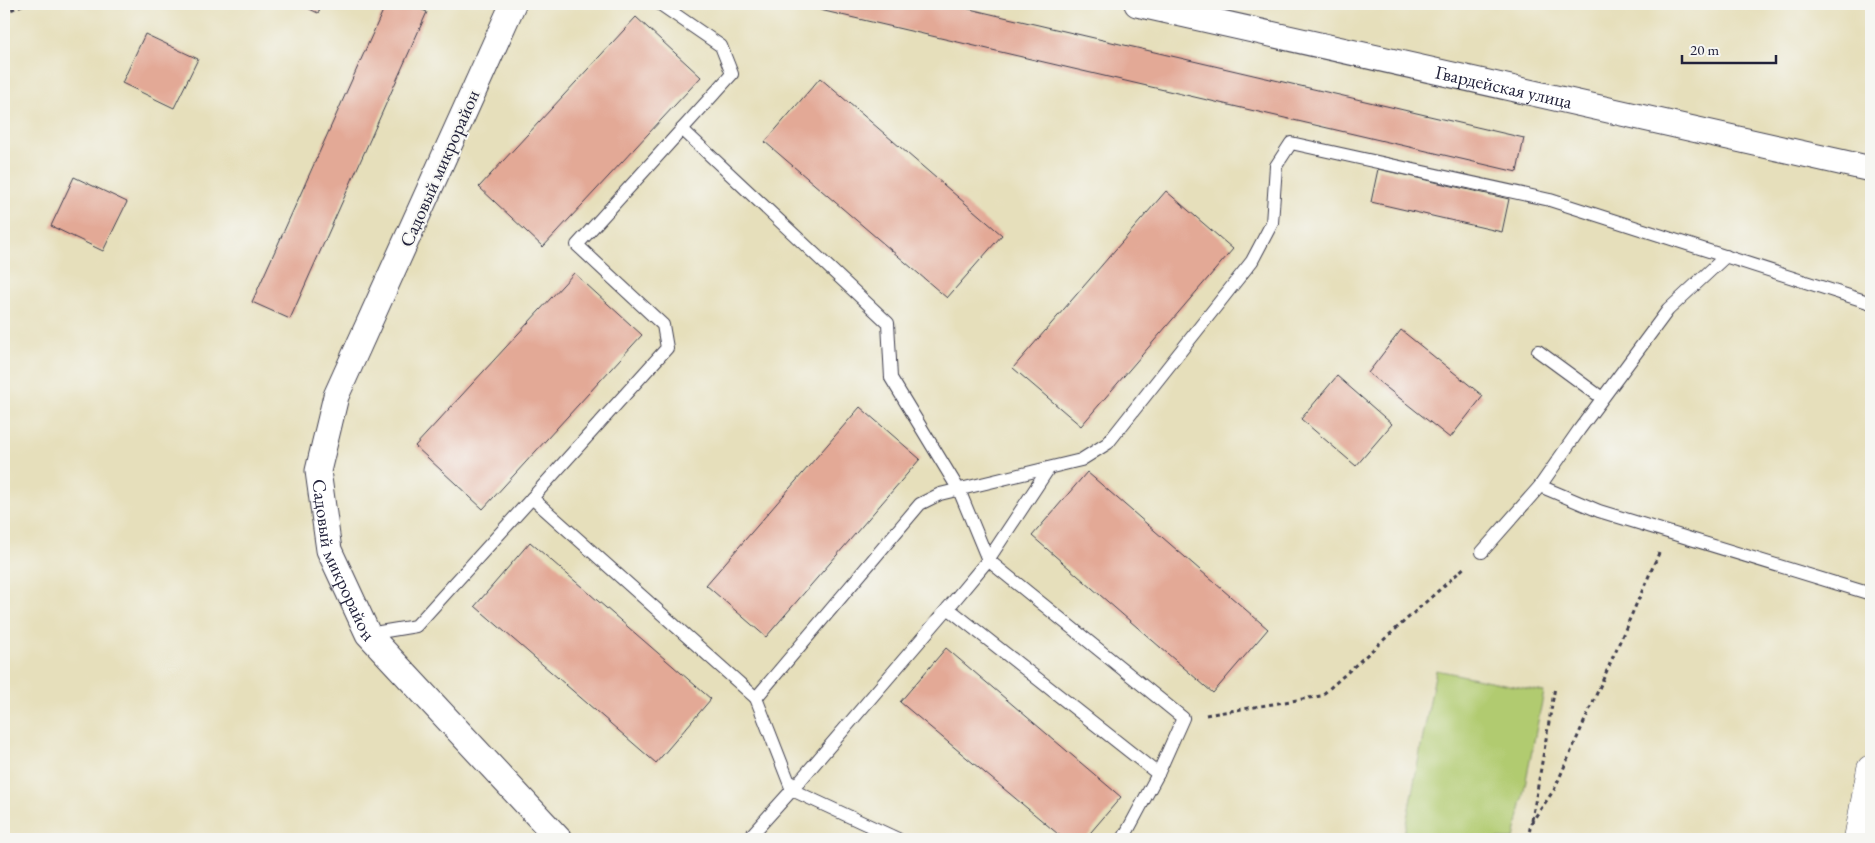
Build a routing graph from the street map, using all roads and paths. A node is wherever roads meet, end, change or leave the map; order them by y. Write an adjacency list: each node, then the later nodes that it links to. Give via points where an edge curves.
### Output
1 (24, 4): 5 (path)
2 (513, 4): 21 (street, Садовый микрорайон, via 336,396 318,471 329,550)
3 (660, 4): 6 (lane, via 721,46 732,74)
4 (1137, 4): 7 (street, Гвардейская улица)
5 (4, 13)
6 (682, 129): 14 (lane, via 888,323 891,378); 15 (lane, via 577,245 663,325 667,348)
7 (1871, 169)
8 (1726, 256): 9 (lane); 11 (lane, via 1668,310); 12 (lane, via 1550,200 1291,143 1276,166 1272,223 1252,261 1108,443 1081,460)
9 (1871, 303)
10 (1538, 352): 11 (lane)
11 (1602, 398): 13 (lane)
12 (1049, 468): 14 (lane); 18 (lane)
13 (1540, 486): 16 (lane, via 1598,511); 17 (lane)
14 (959, 490): 18 (lane); 23 (lane, via 940,494 920,504)
15 (532, 498): 21 (lane, via 416,626); 23 (lane)
16 (1668, 532): 19 (lane); 28 (path, via 1554,790)
17 (1482, 552): 24 (path, via 1320,696)
18 (988, 560): 20 (lane); 24 (lane)
19 (1871, 594)
20 (948, 608): 26 (lane); 27 (lane)
21 (368, 634): 29 (street, Садовый микрорайон)
22 (1555, 687): 28 (path)
23 (756, 698): 27 (lane)
24 (1183, 718): 26 (lane)
25 (1871, 769): 34 (main road)
26 (1158, 774): 32 (lane)
27 (792, 790): 30 (lane); 31 (lane)
28 (1531, 823): 33 (path)
29 (559, 839)
30 (748, 839)
31 (898, 839)
32 (1123, 839)
33 (1528, 839)
34 (1858, 839)

